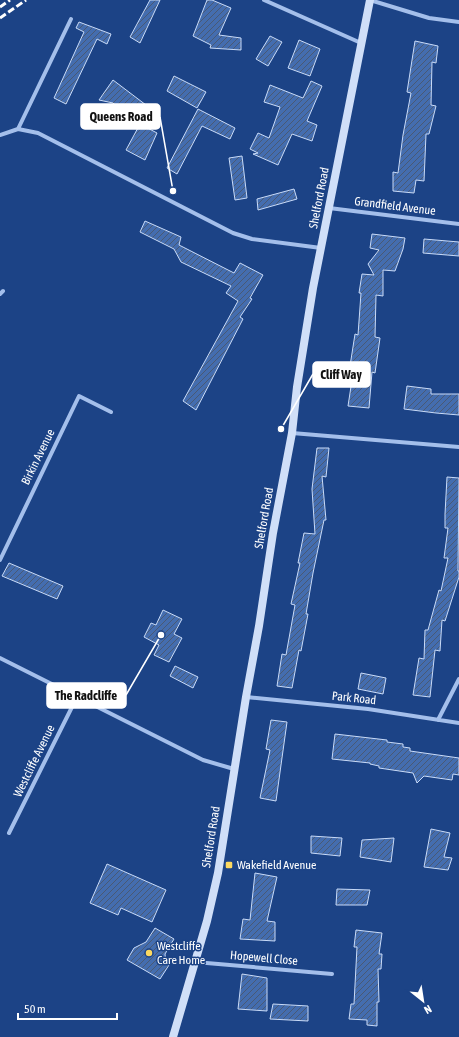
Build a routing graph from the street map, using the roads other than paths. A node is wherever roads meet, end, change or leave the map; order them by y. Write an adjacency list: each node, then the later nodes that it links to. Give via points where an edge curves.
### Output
1 (264, 0): 5 (street)
2 (370, 0): 4 (street, via 429,18); 5 (street, Shelford Road)
3 (71, 18): 6 (street)
4 (459, 22)
5 (361, 43): 8 (street, Shelford Road)
6 (18, 129): 7 (street); 10 (street, via 38,133 233,233 252,239)
7 (0, 136)
8 (329, 208): 9 (street, Grandfield Avenue); 10 (street, Shelford Road)
9 (459, 224)
10 (321, 248): 12 (street, Shelford Road)
11 (111, 412): 14 (street, Birkin Avenue, via 79,396)
12 (292, 433): 13 (street); 18 (street, Shelford Road)
13 (459, 447)
14 (0, 560)
15 (0, 658): 17 (street)
16 (459, 679): 19 (street)
17 (77, 697): 21 (street, via 203,760); 22 (street, Westcliffe Avenue)
18 (246, 697): 19 (street, Park Road, via 368,709); 21 (street, Shelford Road)
19 (438, 720): 20 (street, Park Road)
20 (459, 723)
21 (234, 770): 23 (street, Shelford Road, via 218,874)
22 (9, 833)
23 (195, 962): 24 (street, Hopewell Close); 25 (street, Shelford Road)
24 (332, 974)
25 (173, 1037)

